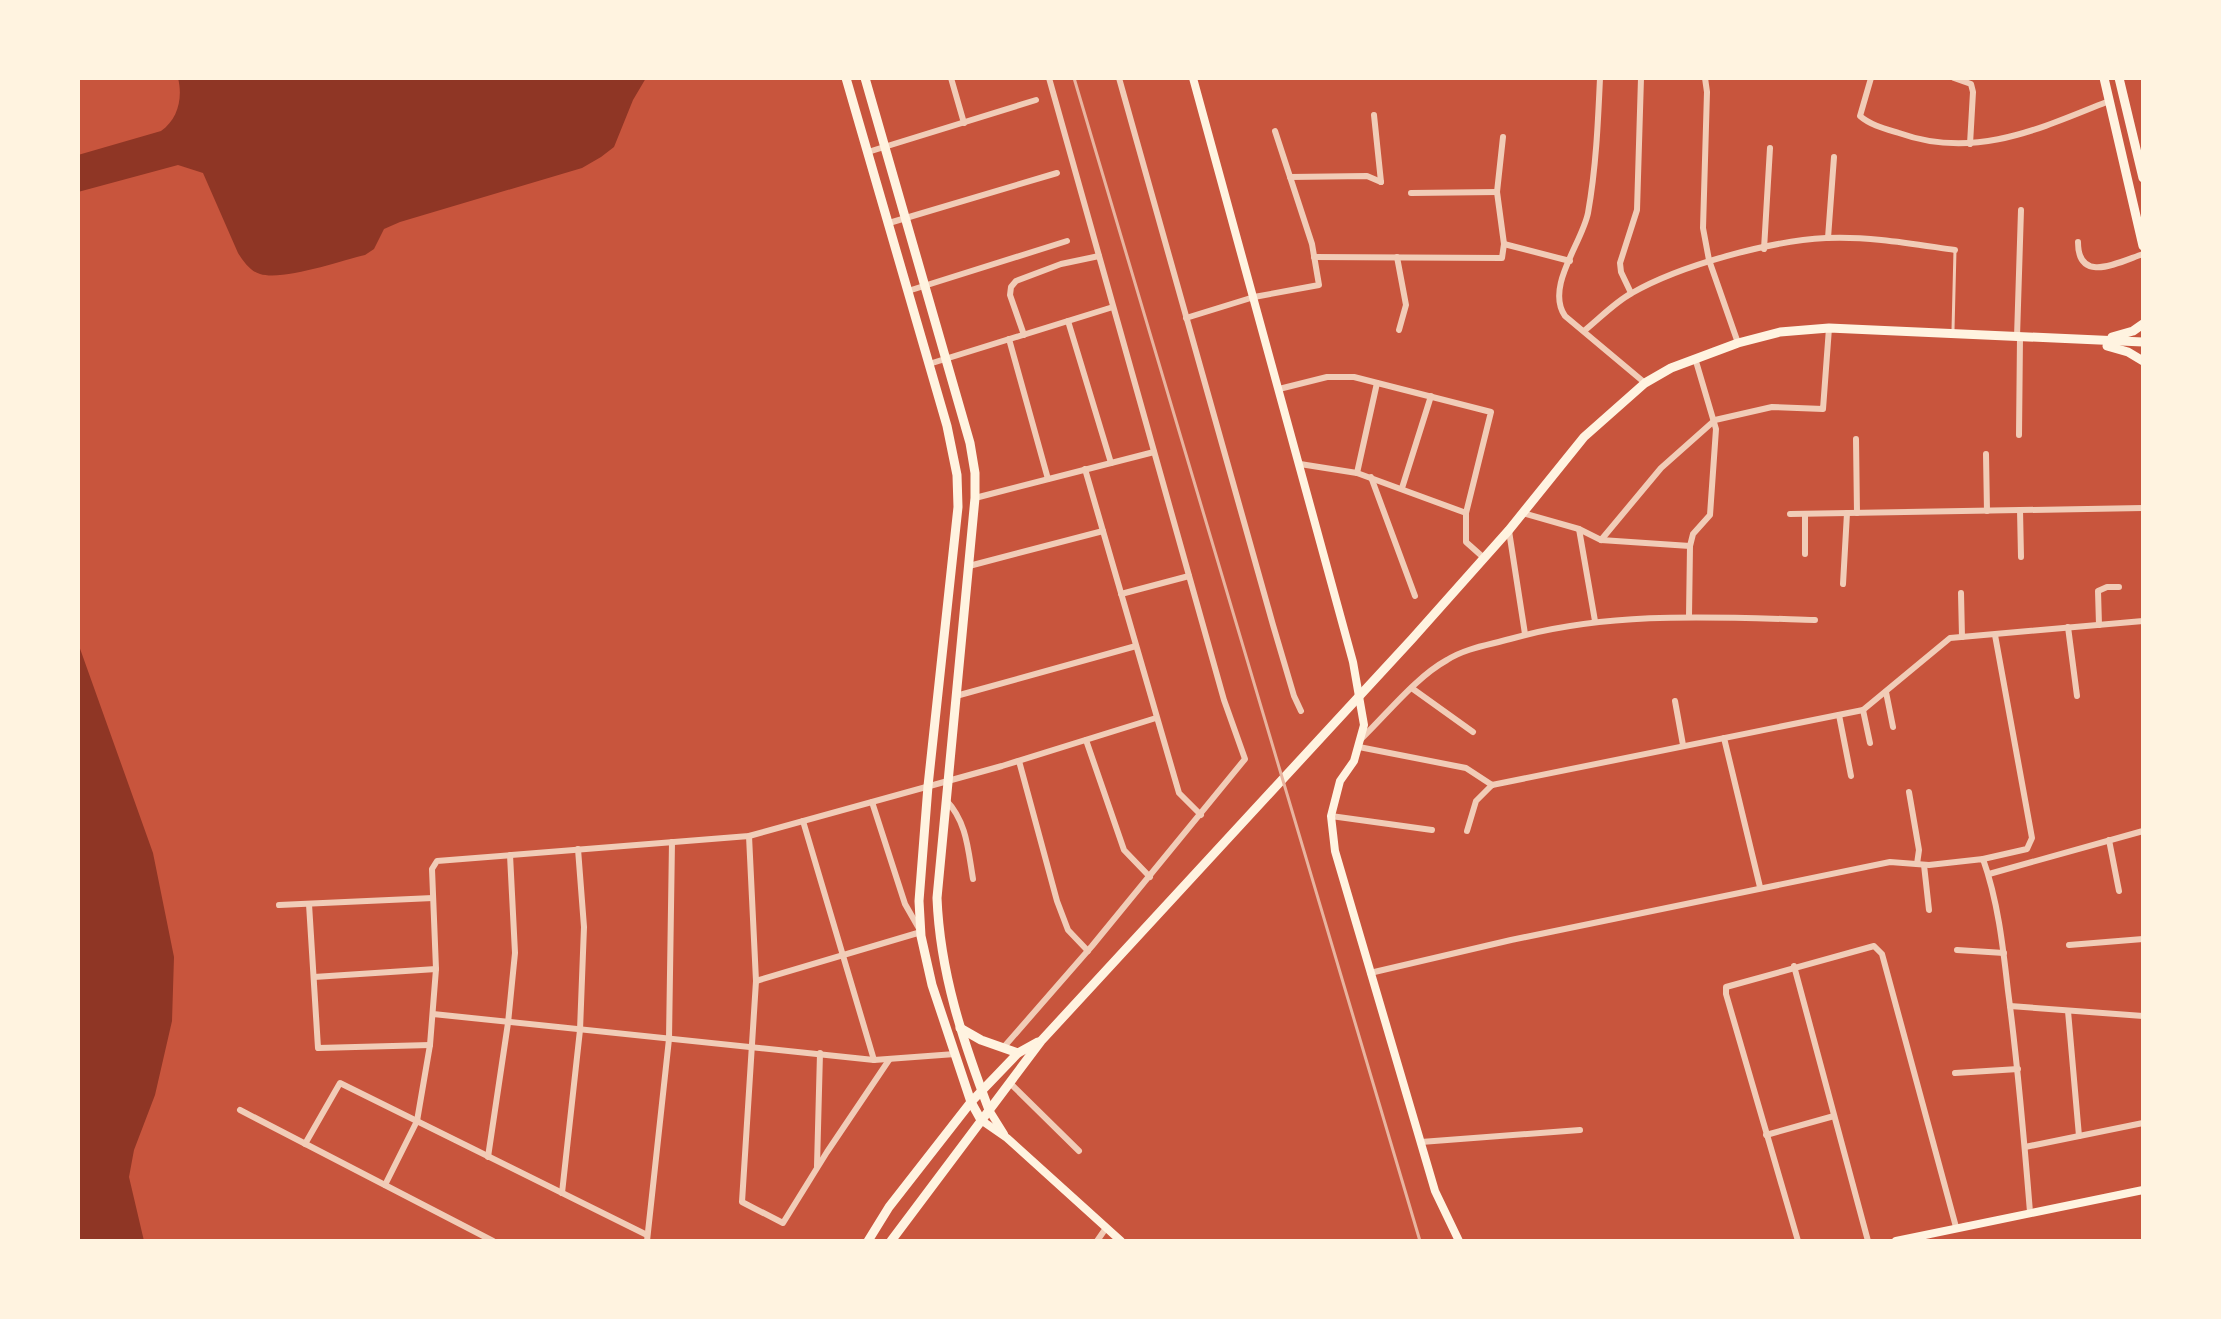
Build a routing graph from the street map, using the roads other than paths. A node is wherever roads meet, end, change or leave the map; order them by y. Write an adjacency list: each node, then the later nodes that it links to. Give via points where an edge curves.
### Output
1 (846, 78): 23 (main road)
2 (865, 78): 21 (main road)
3 (951, 78): 17 (street)
4 (1049, 78): 41 (street)
5 (1119, 78): 51 (street)
6 (1193, 78): 49 (main road)
7 (1600, 78): 45 (street, via 1587,216)
8 (1641, 78): 48 (street, via 1637,210 1620,263)
9 (1871, 78): 20 (street, via 1860,116 1866,122 1912,138)
10 (1954, 78): 20 (street, via 1971,84 1973,92)
11 (2104, 78): 15 (main road)
12 (2119, 78): 27 (main road)
13 (1706, 81): 44 (street, via 1703,228)
14 (1036, 100): 17 (street)
15 (2109, 101): 20 (street, via 2044,127); 37 (main road)
16 (1374, 115): 26 (street, via 1381,182 1367,176)
17 (964, 123): 21 (street)
18 (1275, 131): 26 (street)
19 (1503, 137): 28 (street)
20 (1970, 144)
21 (885, 146): 23 (street); 31 (main road)
22 (1770, 148): 38 (street)
23 (868, 152): 32 (main road)
24 (1834, 157): 33 (street)
25 (1057, 173): 31 (street)
26 (1290, 177): 42 (street)
27 (2143, 178)
28 (1497, 192): 29 (street); 36 (street)
29 (1411, 193)
30 (2021, 210): 59 (street)
31 (906, 218): 32 (street); 46 (main road)
32 (889, 223): 47 (main road)
33 (1828, 238): 38 (street); 39 (street)
34 (1067, 241): 46 (street)
35 (2078, 242): 40 (street, via 2081,263 2089,267)
36 (1504, 244): 43 (street, via 1502,258); 45 (street)
37 (2143, 246)
38 (1764, 249): 44 (street)
39 (1955, 250): 57 (lane)
40 (2143, 254)
41 (1099, 256): 50 (street); 58 (street, via 1016,281 1010,295)
42 (1314, 257): 43 (street); 49 (street, via 1319,285)
43 (1397, 257): 55 (street, via 1406,305)
44 (1709, 260): 48 (street); 63 (street)
45 (1570, 261): 56 (street, via 1559,305)
46 (924, 286): 47 (street); 65 (main road)
47 (908, 291): 67 (main road)
48 (1631, 293): 56 (street)
49 (1254, 297): 51 (street); 70 (main road)
50 (1113, 307): 52 (street); 75 (street)
51 (1186, 318): 129 (street)
52 (1068, 321): 58 (street); 77 (street)
53 (2143, 324): 61 (main road, via 2120,336)
54 (1829, 328): 57 (main road); 63 (main road, via 1780,332); 72 (street, via 1823,409 1772,407)
55 (1399, 330)
56 (1584, 331): 69 (street)
57 (1953, 334): 59 (main road)
58 (1024, 335): 60 (street)
59 (2018, 337): 61 (main road); 73 (street)
60 (1009, 339): 65 (street); 82 (street)
61 (2089, 341): 62 (main road); 66 (main road)
62 (2143, 342)
63 (1738, 343): 64 (main road)
64 (1695, 358): 69 (main road); 72 (street)
65 (946, 359): 67 (street); 84 (main road, via 970,443)
66 (2143, 361)
67 (929, 364): 100 (main road, via 957,475)
68 (1377, 383): 70 (street, via 1327,377); 71 (street); 80 (street)
69 (1645, 383): 89 (main road, via 1584,437)
70 (1279, 389): 78 (main road)
71 (1431, 396): 83 (street); 88 (street, via 1492,413)
72 (1715, 420): 97 (street, via 1661,468); 98 (street, via 1710,515)
73 (2019, 435)
74 (1856, 439): 91 (street)
75 (1154, 452): 77 (street); 104 (street)
76 (1986, 454): 87 (street)
77 (1111, 463): 79 (street)
78 (1300, 464): 80 (street); 136 (main road, via 1353,662 1364,725)
79 (1085, 469): 82 (street); 96 (street)
80 (1357, 473): 81 (street)
81 (1371, 477): 83 (street); 109 (street)
82 (1048, 479): 84 (street)
83 (1402, 488): 88 (street)
84 (975, 498): 103 (main road)
85 (2143, 508): 86 (street)
86 (2020, 510): 87 (street); 101 (street)
87 (1987, 511): 91 (street)
88 (1466, 513): 102 (street, via 1466,542)
89 (1523, 513): 94 (street); 95 (main road)
90 (1847, 513): 91 (street); 93 (street); 105 (street)
91 (1857, 513)
92 (1790, 514): 93 (street)
93 (1805, 514): 99 (street)
94 (1579, 529): 97 (street); 112 (street)
95 (1509, 530): 102 (main road); 118 (street)
96 (1103, 531): 103 (street); 108 (street)
97 (1601, 540): 98 (street)
98 (1690, 546): 110 (street)
99 (1805, 554)
100 (952, 557): 103 (main road); 116 (main road)
101 (2021, 557)
102 (1484, 558): 189 (main road)
103 (969, 562): 117 (main road)
104 (1189, 576): 108 (street); 147 (street, via 1245,759)
105 (1843, 584)
106 (2119, 587): 114 (street, via 2098,591)
107 (1961, 593): 120 (street)
108 (1121, 594): 121 (street)
109 (1415, 596)
110 (1689, 616): 111 (street); 112 (street)
111 (1815, 620)
112 (1595, 621): 118 (street)
113 (2143, 621): 114 (street)
114 (2099, 625): 115 (street)
115 (2068, 627): 119 (street); 124 (street)
116 (945, 632): 117 (main road); 127 (main road)
117 (962, 634): 125 (main road)
118 (1525, 634): 122 (street, via 1460,653)
119 (1995, 635): 120 (street); 158 (street, via 2032,838 2027,849)
120 (1962, 637): 123 (street, via 1947,640)
121 (1136, 646): 125 (street); 131 (street)
122 (1413, 689): 133 (street); 136 (street)
123 (1886, 692): 128 (street); 132 (street)
124 (2077, 696)
125 (956, 701): 127 (main road); 141 (main road)
126 (1675, 701): 138 (street)
127 (937, 704): 143 (main road)
128 (1863, 710): 130 (street); 137 (street)
129 (1301, 711)
130 (1839, 715): 134 (street); 140 (street)
131 (1156, 718): 135 (street); 147 (street, via 1179,793)
132 (1893, 727)
133 (1473, 732)
134 (1724, 738): 138 (street); 163 (street)
135 (1086, 740): 139 (street); 161 (street, via 1124,850)
136 (1360, 743): 142 (street, via 1466,768); 148 (main road, via 1340,781)
137 (1870, 743)
138 (1683, 745): 142 (street)
139 (1019, 761): 141 (street); 173 (street, via 1057,901 1068,930)
140 (1851, 776)
141 (948, 780): 143 (street); 145 (main road)
142 (1492, 785): 151 (street, via 1476,801)
143 (928, 786): 146 (street); 169 (main road)
144 (1909, 792): 159 (street)
145 (946, 800): 162 (street, via 966,833); 186 (main road, via 938,928)
146 (872, 802): 149 (street); 169 (street, via 905,904)
147 (1201, 815): 161 (street)
148 (1331, 816): 150 (street); 178 (main road, via 1335,851)
149 (803, 821): 153 (street); 175 (street)
150 (1432, 830)
151 (1467, 831)
152 (2143, 831): 154 (street)
153 (749, 836): 155 (street); 180 (street)
154 (2109, 840): 160 (street); 164 (street)
155 (672, 842): 156 (street); 188 (street)
156 (578, 849): 157 (street); 187 (street, via 584,927)
157 (510, 855): 165 (street, via 437,861 432,869); 185 (street, via 515,953)
158 (1983, 859): 159 (street); 160 (street)
159 (1920, 864): 163 (street, via 1890,862); 168 (street)
160 (1989, 874): 174 (street)
161 (1150, 877): 173 (street)
162 (973, 879)
163 (1760, 887): 178 (street)
164 (2119, 891)
165 (433, 898): 166 (street); 177 (street)
166 (309, 904): 167 (street); 179 (street)
167 (279, 905)
168 (1929, 910)
169 (921, 932): 175 (street); 195 (main road)
170 (2143, 939): 171 (street)
171 (2069, 945)
172 (1957, 950): 174 (street)
173 (1088, 951): 192 (street)
174 (2004, 953): 181 (street)
175 (843, 956): 180 (street); 196 (street)
176 (1794, 966): 205 (street); 210 (street, via 1726,987); 223 (street, via 1879,948)
177 (436, 969): 179 (street); 183 (street)
178 (1370, 973): 213 (main road)
179 (314, 977): 190 (street, via 318,1048)
180 (756, 981): 191 (street)
181 (2010, 1006): 182 (street); 198 (street)
182 (2068, 1011): 184 (street); 211 (street)
183 (433, 1014): 185 (street); 190 (street)
184 (2143, 1016)
185 (508, 1023): 187 (street); 217 (street)
186 (960, 1028): 192 (main road); 201 (main road)
187 (580, 1030): 188 (street); 221 (street)
188 (669, 1039): 191 (street); 225 (street)
189 (1041, 1041): 194 (main road); 200 (main road)
190 (430, 1045): 207 (street)
191 (753, 1047): 193 (street); 218 (street, via 742,1202 783,1223)
192 (1003, 1048): 194 (main road)
193 (820, 1053): 196 (street); 218 (street)
194 (1018, 1053): 201 (main road)
195 (955, 1054): 197 (street); 202 (main road)
196 (874, 1060): 197 (street)
197 (889, 1060): 218 (street)
198 (2018, 1069): 199 (street); 215 (street)
199 (1955, 1073)
200 (1011, 1084): 204 (main road); 216 (street)
201 (982, 1091): 202 (main road); 204 (main road)
202 (971, 1102): 206 (main road); 227 (main road)
203 (240, 1110): 214 (street)
204 (989, 1110): 206 (main road); 212 (main road)
205 (1834, 1116): 210 (street); 233 (street)
206 (981, 1120): 212 (main road); 228 (main road)
207 (417, 1121): 214 (street, via 339,1083); 217 (street); 219 (street)
208 (2143, 1123): 211 (street)
209 (1580, 1130): 213 (street)
210 (1766, 1135): 232 (street)
211 (2079, 1136): 215 (street)
212 (1007, 1138): 224 (main road)
213 (1421, 1142): 231 (main road, via 1435,1191)
214 (305, 1144): 219 (street)
215 (2025, 1147): 222 (street)
216 (1079, 1151)
217 (488, 1157): 221 (street)
218 (817, 1167)
219 (385, 1185): 226 (street)
220 (2143, 1190): 222 (main road)
221 (562, 1193): 225 (street)
222 (2030, 1212): 223 (main road)
223 (1956, 1227): 234 (main road)
224 (1106, 1228): 229 (street); 230 (main road)
225 (647, 1238)
226 (493, 1241)
227 (868, 1241)
228 (891, 1241)
229 (1097, 1241)
230 (1121, 1241)
231 (1459, 1241)
232 (1798, 1241)
233 (1868, 1241)
234 (1896, 1241)

